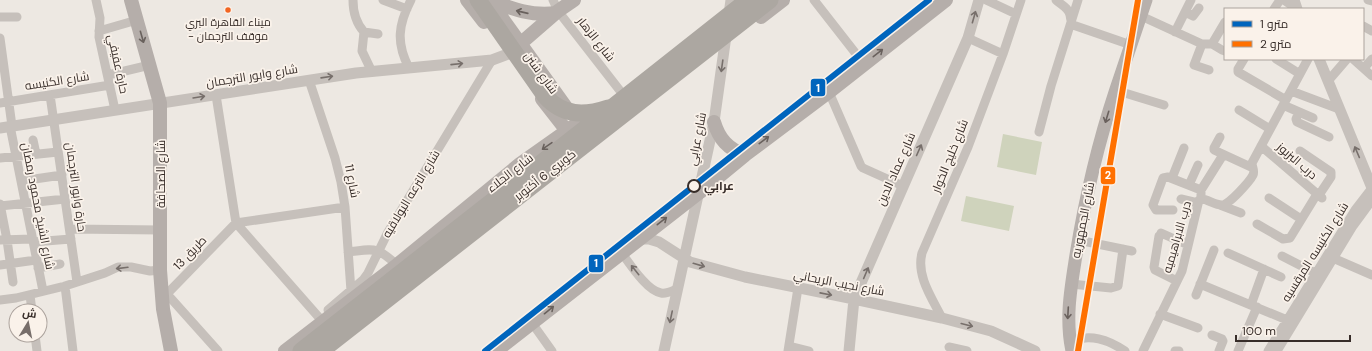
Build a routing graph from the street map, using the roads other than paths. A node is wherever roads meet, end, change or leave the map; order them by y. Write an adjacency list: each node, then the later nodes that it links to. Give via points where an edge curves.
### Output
1 (96, 0): 38 (street, حارة عفيفي, via 100,18)
2 (131, 0): 35 (main road, شارع الصحافة)
3 (353, 0): 39 (street, via 353,11)
4 (383, 0): 29 (street)
5 (411, 0): 29 (street)
6 (467, 0): 51 (main road, شارع شنن)
7 (478, 0): 80 (highway, bridge, via 553,104 562,110 582,114 602,110)
8 (489, 0): 26 (main road, one-way to 8, via 538,14 528,13); 44 (main road, شارع شنن)
9 (574, 0): 26 (main road)
10 (748, 0): 80 (highway, كوبري 6 أكتوبر, bridge)
11 (770, 0): 192 (highway, كوبري 6 أكتوبر, bridge)
12 (783, 0): 48 (main road)
13 (814, 0): 61 (street)
14 (946, 0): 61 (main road, one-way to 14)
15 (979, 0): 43 (street, شارع عماد الدين, one-way to 15)
16 (986, 0): 31 (street)
17 (1021, 0): 31 (street, شارع خليج الخوار)
18 (1056, 0): 36 (street, via 1068,10)
19 (1078, 0): 36 (street)
20 (1146, 0): 32 (main road, شارع الجمهوريه)
21 (1191, 0): 30 (street)
22 (1284, 0): 28 (street)
23 (1368, 0): 24 (street)
24 (1372, 1)
25 (733, 2): 48 (street, شارع عرابي); 80 (main road, شارع الجلاء)
26 (556, 8): 44 (main road); 80 (street, شارع الزهار)
27 (1199, 8): 30 (street, via 1193,16)
28 (1296, 8)
29 (406, 9): 63 (street, via 402,20 400,45)
30 (1185, 12): 40 (street)
31 (1016, 14): 52 (street, شارع خليج الخوار)
32 (1141, 16): 40 (street); 47 (main road, شارع الجمهوريه)
33 (0, 17): 34 (street)
34 (17, 17)
35 (137, 20): 38 (street); 62 (main road, شارع الصحافة, one-way to 62)
36 (1071, 22): 47 (street, via 1073,25); 96 (street)
37 (1224, 24): 46 (street)
38 (99, 30): 69 (street, حارة عفيفي)
39 (364, 32): 41 (street); 66 (street, via 362,51)
40 (1175, 32): 45 (street)
41 (378, 34)
42 (0, 38): 50 (street, شارع الشيخ محمود رمضان)
43 (968, 38): 52 (street); 116 (street, شارع عماد الدين, one-way to 43)
44 (520, 43): 51 (main road); 92 (main road, شارع شنن)
45 (1202, 44): 46 (street); 65 (street, via 1194,65)
46 (1212, 44): 49 (street)
47 (1131, 45): 75 (main road, شارع الجمهوريه)
48 (725, 46): 91 (street, شارع عرابي, one-way to 91); 100 (main road)
49 (1224, 50)
50 (1, 53): 67 (street, شارع الشيخ محمود رمضان)
51 (508, 54): 54 (street, شارع وابور الترجمان); 95 (main road, شارع شنن)
52 (1003, 54): 178 (street, شارع خليج الخوار, via 968,147 920,260 921,273)
53 (1372, 59): 64 (street)
54 (492, 60): 63 (street, شارع وابور الترجمان, one-way to 54); 141 (street, شارع الترعه البولاقيه)
55 (1243, 60): 83 (street, via 1238,72)
56 (1278, 60): 68 (street)
57 (1307, 60): 68 (street)
58 (1319, 60): 72 (street)
59 (1346, 60): 72 (street)
60 (1354, 60): 64 (street)
61 (864, 64): 77 (main road)
62 (150, 65): 69 (street); 82 (main road, شارع الصحافة)
63 (409, 68): 66 (street, شارع وابور الترجمان)
64 (1364, 68): 70 (street)
65 (1208, 70)
66 (372, 72): 71 (street, شارع وابور الترجمان, one-way to 66)
67 (2, 74): 74 (street, شارع الشيخ محمود رمضان)
68 (1300, 74): 76 (street)
69 (108, 75): 73 (street, حارة عفيفي)
70 (1372, 76)
71 (309, 80): 79 (street, شارع وابور الترجمان); 128 (street, شارع 11, via 338,170)
72 (1328, 81): 85 (street)
73 (110, 85): 78 (street, شارع الكنيسه); 86 (street, حارة عفيفي)
74 (4, 90): 81 (street, شارع الشيخ محمود رمضان)
75 (1115, 90): 84 (street); 138 (main road, شارع الجمهوريه, one-way to 138, via 1097,154)
76 (1291, 91): 83 (street); 85 (street)
77 (829, 92): 107 (main road, one-way to 77); 116 (street, via 860,166)
78 (50, 95): 81 (street, شارع الكنيسه); 90 (street, حارة وابور الترجمان)
79 (216, 95): 82 (street, شارع وابور الترجمان, one-way to 79); 132 (street)
80 (618, 99): 92 (main road, شارع الجلاء); 191 (highway, كوبري 6 أكتوبر, bridge)
81 (4, 102): 93 (street, شارع الشيخ محمود رمضان)
82 (160, 103): 86 (street, شارع وابور الترجمان); 134 (main road, شارع الصحافة)
83 (1284, 103): 88 (street); 94 (street)
84 (1164, 105)
85 (1339, 108): 117 (street, one-way to 85)
86 (116, 110): 90 (street, شارع وابور الترجمان)
87 (1240, 110): 94 (street)
88 (1299, 112): 89 (street); 98 (street, via 1297,122)
89 (1313, 118)
90 (54, 120): 93 (street, شارع وابور الترجمان); 104 (street, حارة وابور الترجمان)
91 (714, 122): 107 (main road, via 719,135 728,146); 118 (street, شارع عرابي)
92 (578, 123): 95 (main road, شارع الجلاء); 100 (main road, شارع شنن)
93 (7, 126): 108 (street, شارع الشيخ محمود رمضان)
94 (1270, 129): 101 (street)
95 (567, 131): 153 (main road, شارع الجلاء, one-way to 153, via 520,164)
96 (1039, 132)
97 (1220, 137): 106 (street, via 1214,150)
98 (1329, 137)
99 (33, 140): 105 (street)
100 (595, 145): 193 (main road)
101 (1261, 146): 111 (street, via 1252,163); 119 (street, درب البزبوز)
102 (1184, 148): 113 (street)
103 (1300, 151): 119 (street, via 1332,172)
104 (58, 152): 105 (street); 112 (street, حارة وابور الترجمان)
105 (36, 154): 108 (street)
106 (1223, 154): 111 (street); 120 (street)
107 (745, 155): 118 (main road)
108 (16, 156): 109 (street); 114 (street, شارع الشيخ محمود رمضان)
109 (0, 158)
110 (1198, 165): 115 (street)
111 (1253, 168): 126 (street, via 1251,178 1229,202)
112 (62, 175): 114 (street); 122 (street, حارة وابور الترجمان)
113 (1172, 178): 115 (street); 129 (street, via 1163,178 1153,205 1156,210)
114 (21, 181): 125 (street, شارع الشيخ محمود رمضان)
115 (1189, 185): 120 (street)
116 (903, 186): 172 (street, شارع عماد الدين, one-way to 116)
117 (1372, 188): 156 (street, شارع الكنيسه المرقسيه, via 1355,210)
118 (700, 192): 136 (main road, one-way to 118); 147 (street, شارع عرابي)
119 (1319, 196): 131 (street, درب البزبوز)
120 (1200, 197): 123 (street); 126 (street, درب الابراهيميه); 140 (street, درب الابراهيميه)
121 (1269, 198): 131 (street)
122 (65, 199): 125 (street); 135 (street, حارة وابور الترجمان)
123 (1181, 199)
124 (1372, 200): 148 (street, شارع الكنيسه المرقسيه)
125 (25, 204): 127 (street); 139 (street, شارع الشيخ محمود رمضان)
126 (1220, 205): 130 (street, درب الابراهيميه)
127 (0, 206): 137 (street)
128 (345, 206): 132 (street); 143 (street, شارع 11)
129 (1173, 210)
130 (1241, 213)
131 (1301, 219): 133 (street, درب البزبوز, via 1290,238 1286,239)
132 (236, 223): 171 (street, طريق 13); 179 (street)
133 (1257, 224)
134 (161, 230): 135 (street); 155 (main road, شارع الصحافة)
135 (71, 234): 139 (street); 161 (street, حارة وابور الترجمان)
136 (639, 238): 144 (main road); 147 (street, شارع نجيب الريحاني, via 659,242)
137 (4, 240): 139 (street); 149 (street)
138 (1078, 240): 162 (main road, شارع الجمهوريه); 162 (street, via 1127,250 1118,286 1111,288)
139 (33, 241): 150 (street, شارع الشيخ محمود رمضان)
140 (1188, 245): 159 (street, درب الابراهيميه); 159 (street, via 1160,234 1155,270)
141 (379, 250): 143 (street); 153 (street); 167 (street, شارع الترعه البولاقيه, via 368,273)
142 (1214, 250): 163 (street)
143 (348, 252): 167 (street, شارع 11)
144 (621, 252): 166 (street, one-way to 144, via 669,293 653,290); 181 (main road, one-way to 144)
145 (1228, 253): 154 (street)
146 (1282, 256): 156 (street)
147 (683, 258): 165 (street, شارع نجيب الريحاني, one-way to 165, via 745,277); 166 (street, شارع عرابي)
148 (1333, 258): 156 (street, شارع الكنيسه المرقسيه); 157 (street)
149 (11, 264): 150 (street); 152 (street); 160 (street)
150 (37, 264): 151 (street); 168 (street, شارع الشيخ محمود رمضان)
151 (60, 264)
152 (0, 265)
153 (397, 265): 179 (main road, شارع الجلاء)
154 (1264, 269): 158 (street); 176 (street)
155 (160, 270): 161 (street, one-way to 161, via 118,267); 171 (main road, شارع الصحافة)
156 (1318, 275): 174 (street, شارع الكنيسه المرقسيه)
157 (1372, 275)
158 (1281, 277)
159 (1177, 281): 177 (street, درب الابراهيميه)
160 (13, 282)
161 (77, 282): 164 (street)
162 (1071, 284): 184 (main road, شارع الجمهوريه, one-way to 184, via 1068,318)
163 (1200, 284): 170 (street); 176 (street)
164 (65, 286): 168 (street); 187 (street)
165 (798, 288): 172 (street, شارع نجيب الريحاني, one-way to 172); 186 (street)
166 (677, 289): 196 (street, شارع عرابي, one-way to 196)
167 (351, 291): 179 (street, شارع الترعه البولاقيه)
168 (43, 292): 169 (street)
169 (30, 294): 173 (street); 175 (street)
170 (1196, 295)
171 (165, 296): 188 (main road, شارع الصحافة, via 163,309); 189 (street)
172 (854, 299): 178 (street, شارع نجيب الريحاني); 198 (street, شارع عماد الدين)
173 (0, 300)
174 (1303, 301): 180 (street, شارع الكنيسه المرقسيه); 208 (street, شارع الكنيسه المرقسيه)
175 (31, 303)
176 (1254, 306): 180 (street); 206 (street)
177 (1160, 314): 182 (street); 202 (street, درب الابراهيميه)
178 (942, 318): 200 (street, شارع نجيب الريحاني, one-way to 200, via 991,332)
179 (321, 320): 190 (main road, شارع الجلاء)
180 (1288, 320): 207 (street, شارع الكنيسه المرقسيه)
181 (532, 323): 194 (main road); 195 (street)
182 (1198, 328)
183 (1212, 335): 205 (street, via 1223,341)
184 (1071, 346): 201 (street, via 1081,338 1093,338 1109,342)
185 (949, 347): 199 (street)
186 (788, 349): 197 (street)
187 (73, 351)
188 (171, 351)
189 (218, 351)
190 (285, 351)
191 (300, 351)
192 (321, 351)
193 (332, 351)
194 (496, 351)
195 (552, 351)
196 (664, 351)
197 (809, 351)
198 (849, 351)
199 (967, 351)
200 (1035, 351)
201 (1123, 351)
202 (1143, 351)
203 (1175, 351): 204 (street)
204 (1179, 351)
205 (1219, 351)
206 (1238, 351)
207 (1268, 351)
208 (1277, 351)

